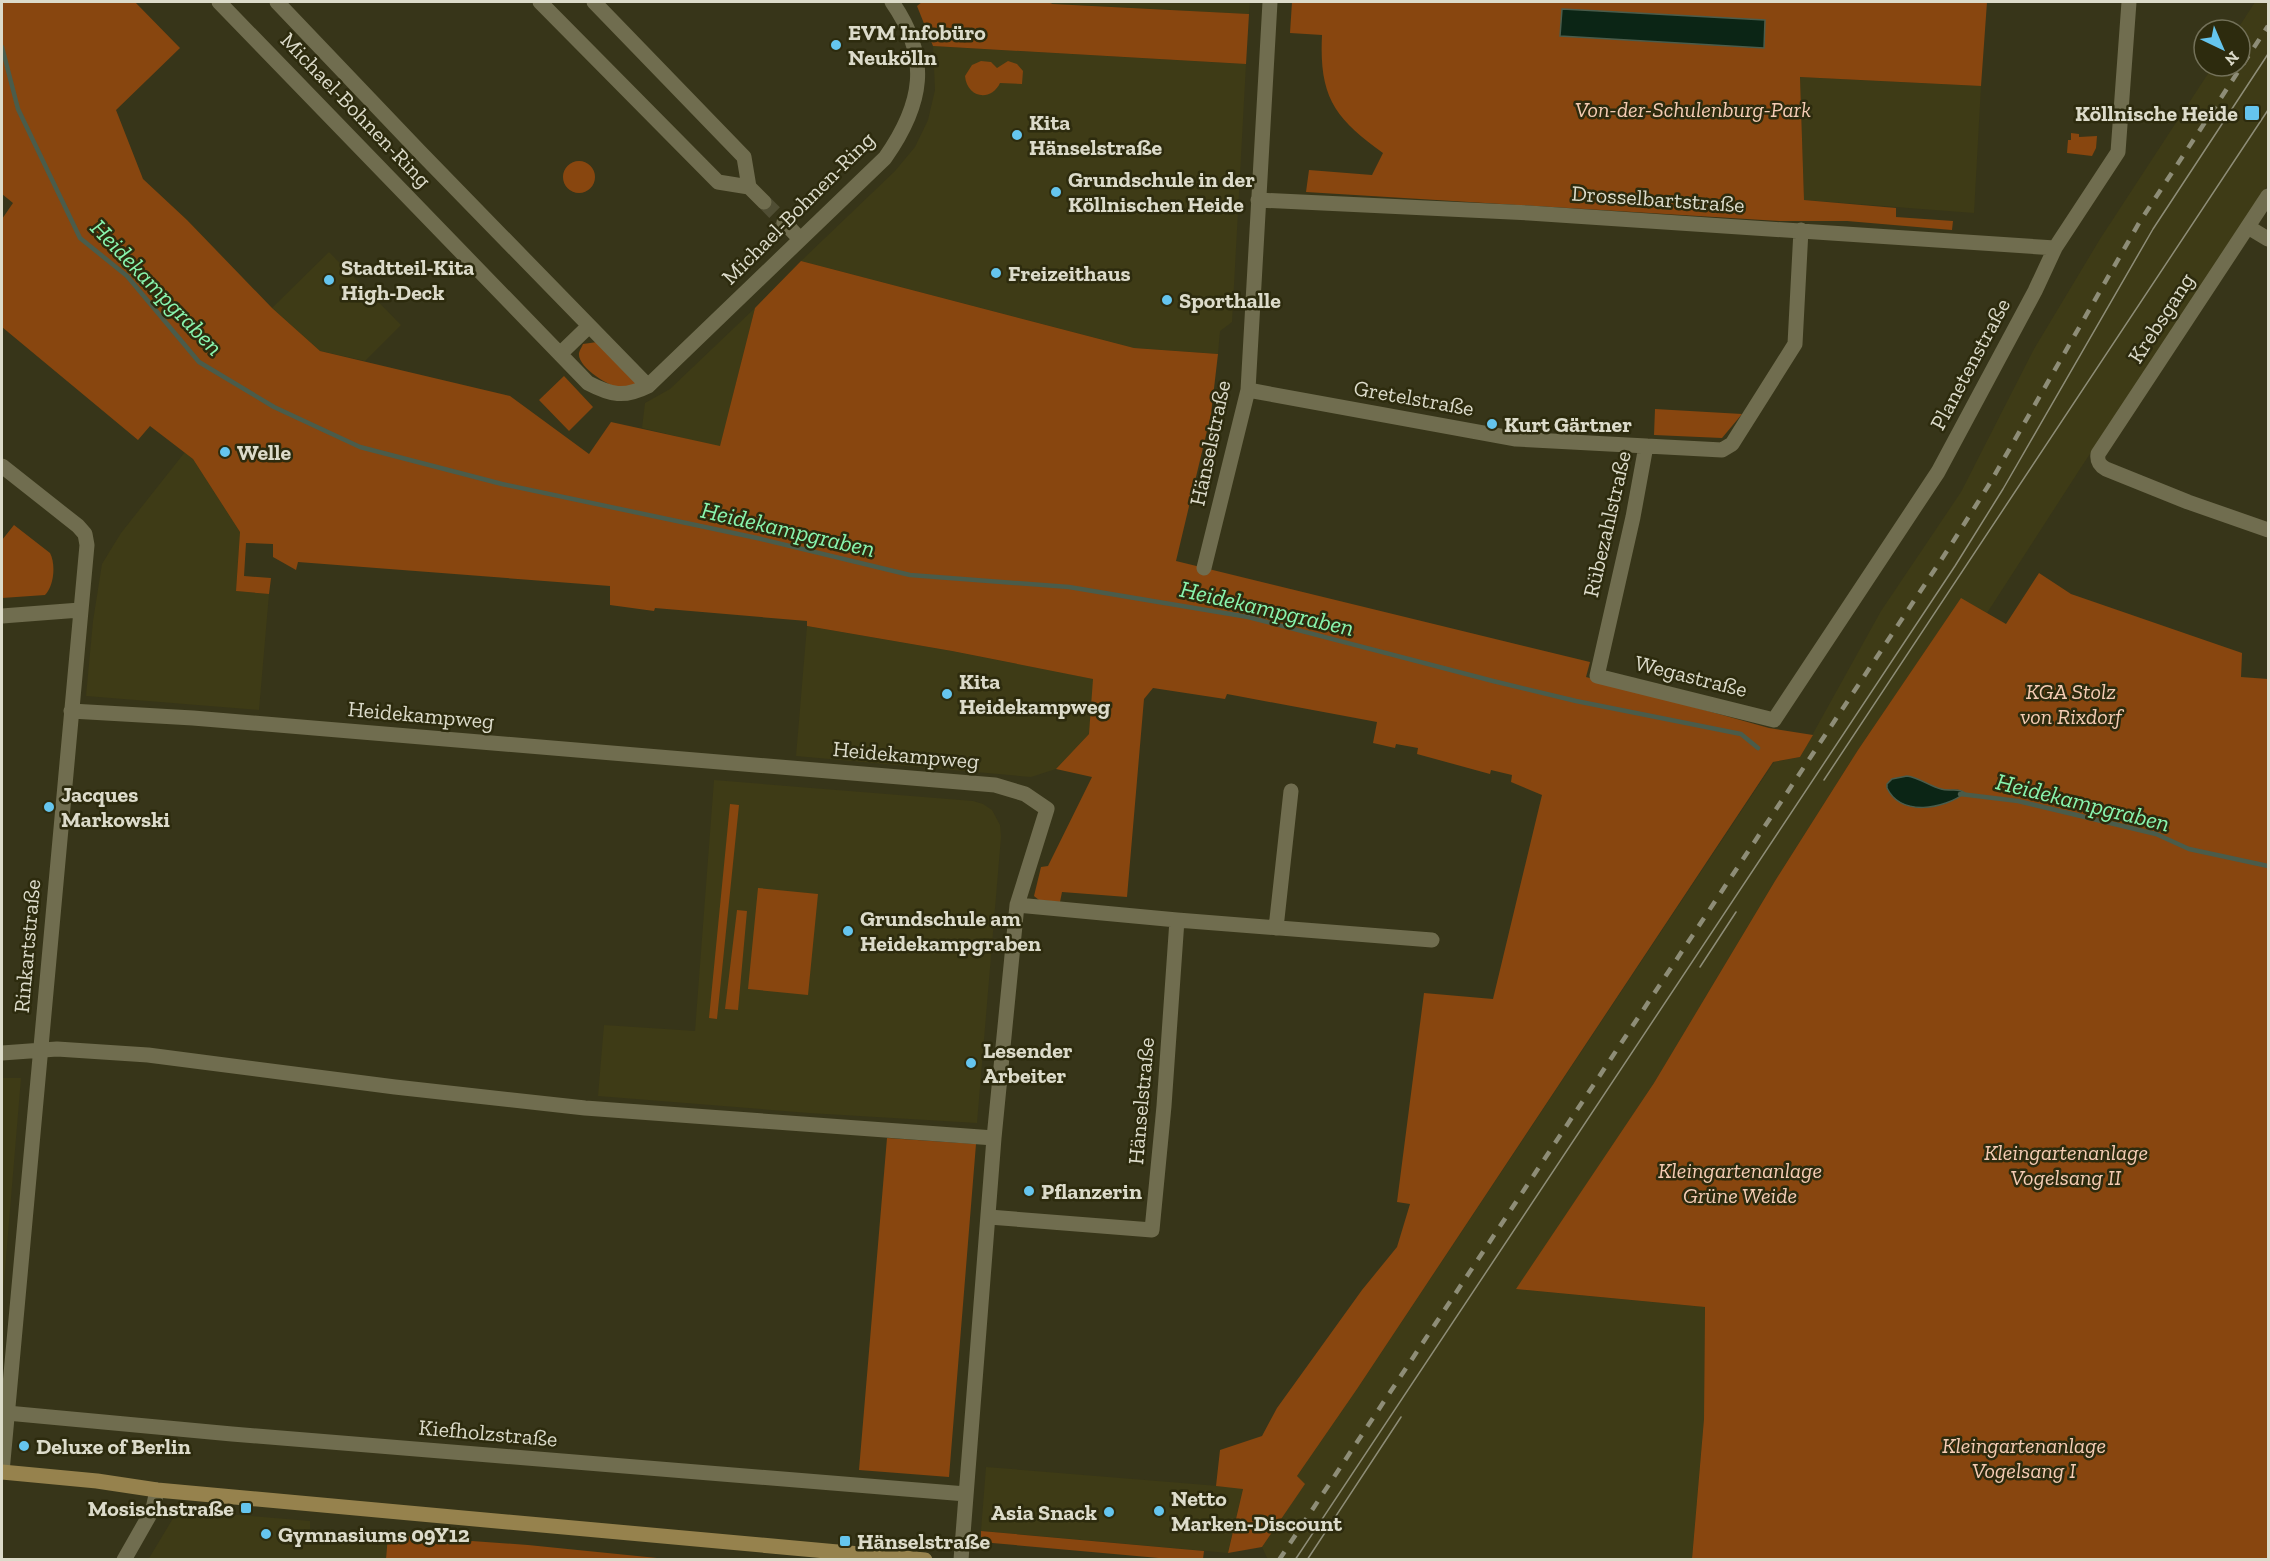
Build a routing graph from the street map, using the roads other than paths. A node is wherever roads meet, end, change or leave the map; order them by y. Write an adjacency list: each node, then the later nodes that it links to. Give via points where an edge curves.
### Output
1 (219, 2): 19 (street, Michael-Bohnen-Ring)
2 (277, 2): 18 (street, Michael-Bohnen-Ring)
3 (540, 2): 8 (street, via 718,182)
4 (594, 2): 8 (street, via 744,157)
5 (892, 2): 16 (street, Michael-Bohnen-Ring, via 904,19 915,53 918,84 912,111 885,158)
6 (1270, 2): 10 (street, Hänselstraße)
7 (2129, 2): 17 (street, Planetenstraße, via 2118,152)
8 (749, 187): 11 (street)
9 (2268, 196): 13 (street, Krebsgang)
10 (1258, 200): 14 (street, Drosselbartstraße); 21 (street, Hänselstraße)
11 (764, 202)
12 (784, 222): 16 (street)
13 (2248, 227): 15 (street); 24 (street, Krebsgang, via 2097,460 2101,466 2142,485)
14 (1800, 230): 17 (street, Drosselbartstraße); 22 (street, Rübezahlstraße, via 1795,344 1732,444 1722,450)
15 (2268, 238)
16 (800, 239): 20 (street, Michael-Bohnen-Ring)
17 (2055, 248): 30 (street, Planetenstraße, via 1938,472)
18 (589, 326): 19 (street); 20 (street, Michael-Bohnen-Ring)
19 (560, 354): 20 (street, Michael-Bohnen-Ring, via 588,383 609,394 634,394)
20 (648, 386)
21 (1248, 390): 22 (street, Gretelstraße, via 1516,439); 25 (street, Hänselstraße)
22 (1646, 446): 28 (street, Rübezahlstraße)
23 (2, 466): 26 (street, via 86,534)
24 (2268, 530)
25 (1204, 568)
26 (80, 610): 27 (street); 29 (street)
27 (2, 616)
28 (1597, 676): 30 (street, Wegastraße)
29 (71, 711): 32 (street, Heidekampweg, via 995,785 1025,794 1047,809); 36 (street, Rinkartstraße)
30 (1774, 720)
31 (1291, 791): 34 (street)
32 (1017, 905): 33 (street); 38 (street)
33 (1177, 920): 34 (street); 39 (street, Hänselstraße, via 1152,1230)
34 (1276, 928): 35 (street)
35 (1432, 940)
36 (40, 1051): 37 (street); 38 (street, via 148,1055 585,1108); 40 (street, Rinkartstraße)
37 (2, 1053)
38 (994, 1138): 39 (street)
39 (989, 1217): 43 (street)
40 (7, 1413): 41 (street, Rinkartstraße); 43 (street, Kiefholzstraße)
41 (2, 1472): 42 (street)
42 (157, 1490): 44 (street, via 153,1509); 45 (street)
43 (966, 1494): 46 (street)
44 (124, 1560)
45 (925, 1560)
46 (961, 1560)

